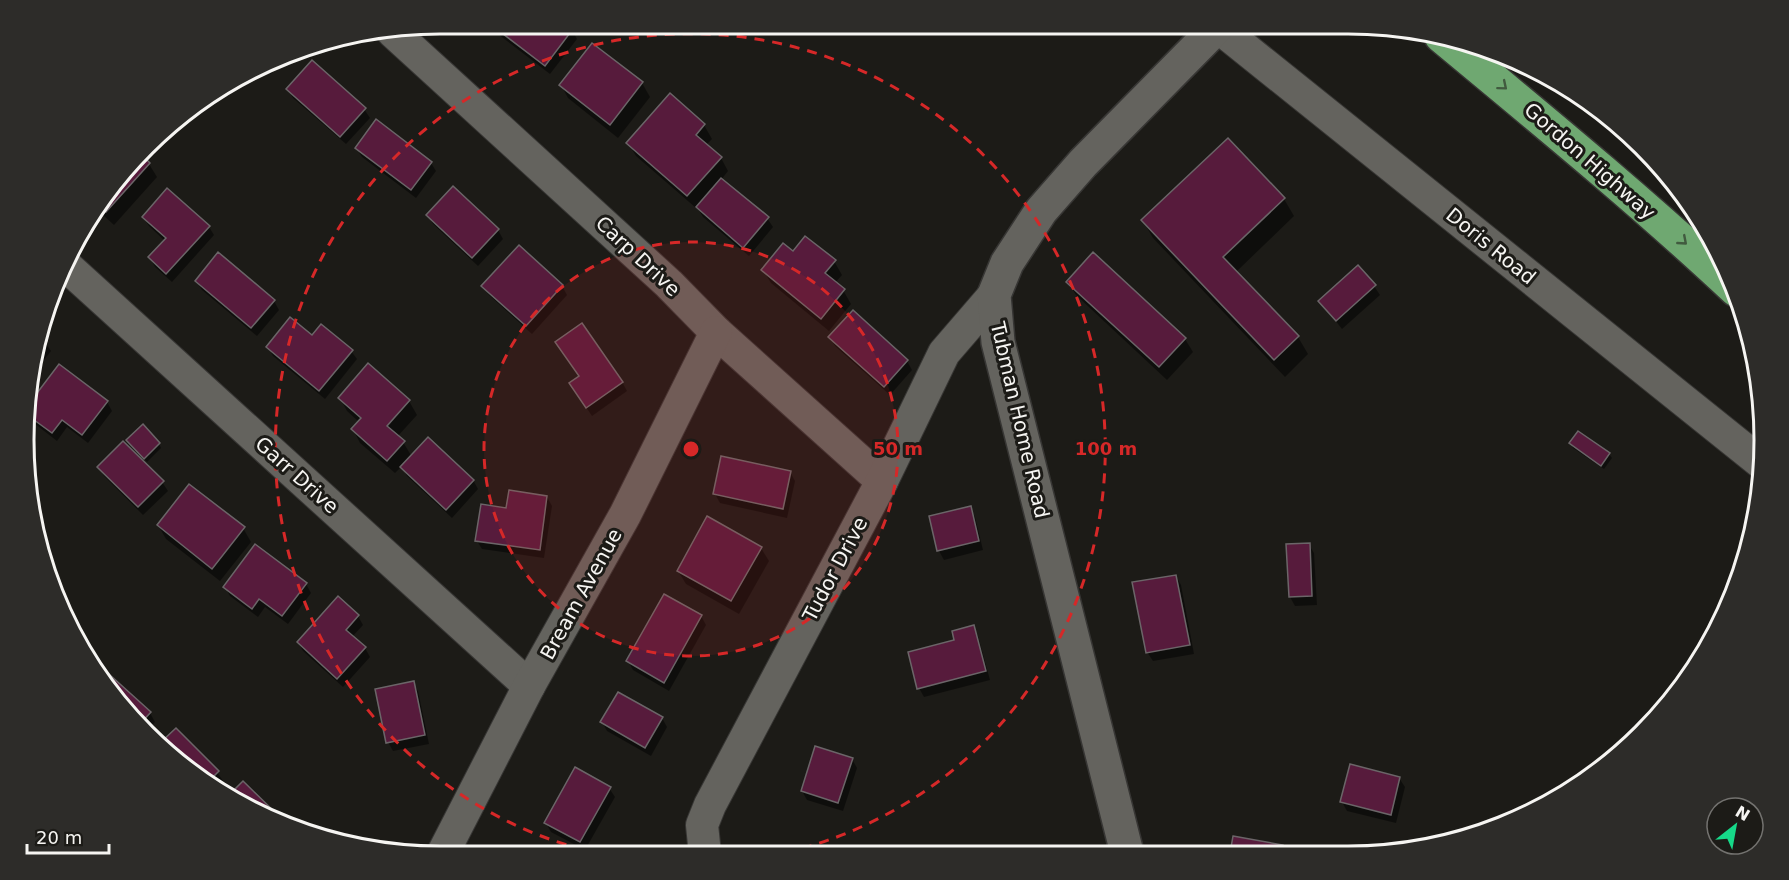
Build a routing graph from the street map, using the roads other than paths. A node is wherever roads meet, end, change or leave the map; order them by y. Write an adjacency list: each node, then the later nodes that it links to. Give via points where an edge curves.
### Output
1 (1210, 34): 7 (street, Tubman Home Road, via 1041,211 1007,263)
2 (1228, 34): 9 (street, Doris Road)
3 (398, 37): 8 (street, Carp Drive, via 669,284)
4 (1456, 49): 6 (highway, Gordon Highway, one-way to 6)
5 (72, 271): 11 (street, Garr Drive)
6 (1719, 275)
7 (994, 295): 10 (street, Tudor Drive, via 945,353); 14 (street, Tubman Home Road, via 998,342)
8 (716, 332): 10 (street, Carp Drive); 11 (street, Bream Avenue, via 625,515)
9 (1754, 457)
10 (882, 481): 13 (street, Tudor Drive, via 710,805 702,825)
11 (529, 686): 12 (street, Bream Avenue)
12 (447, 846)
13 (704, 846)
14 (1124, 846)

